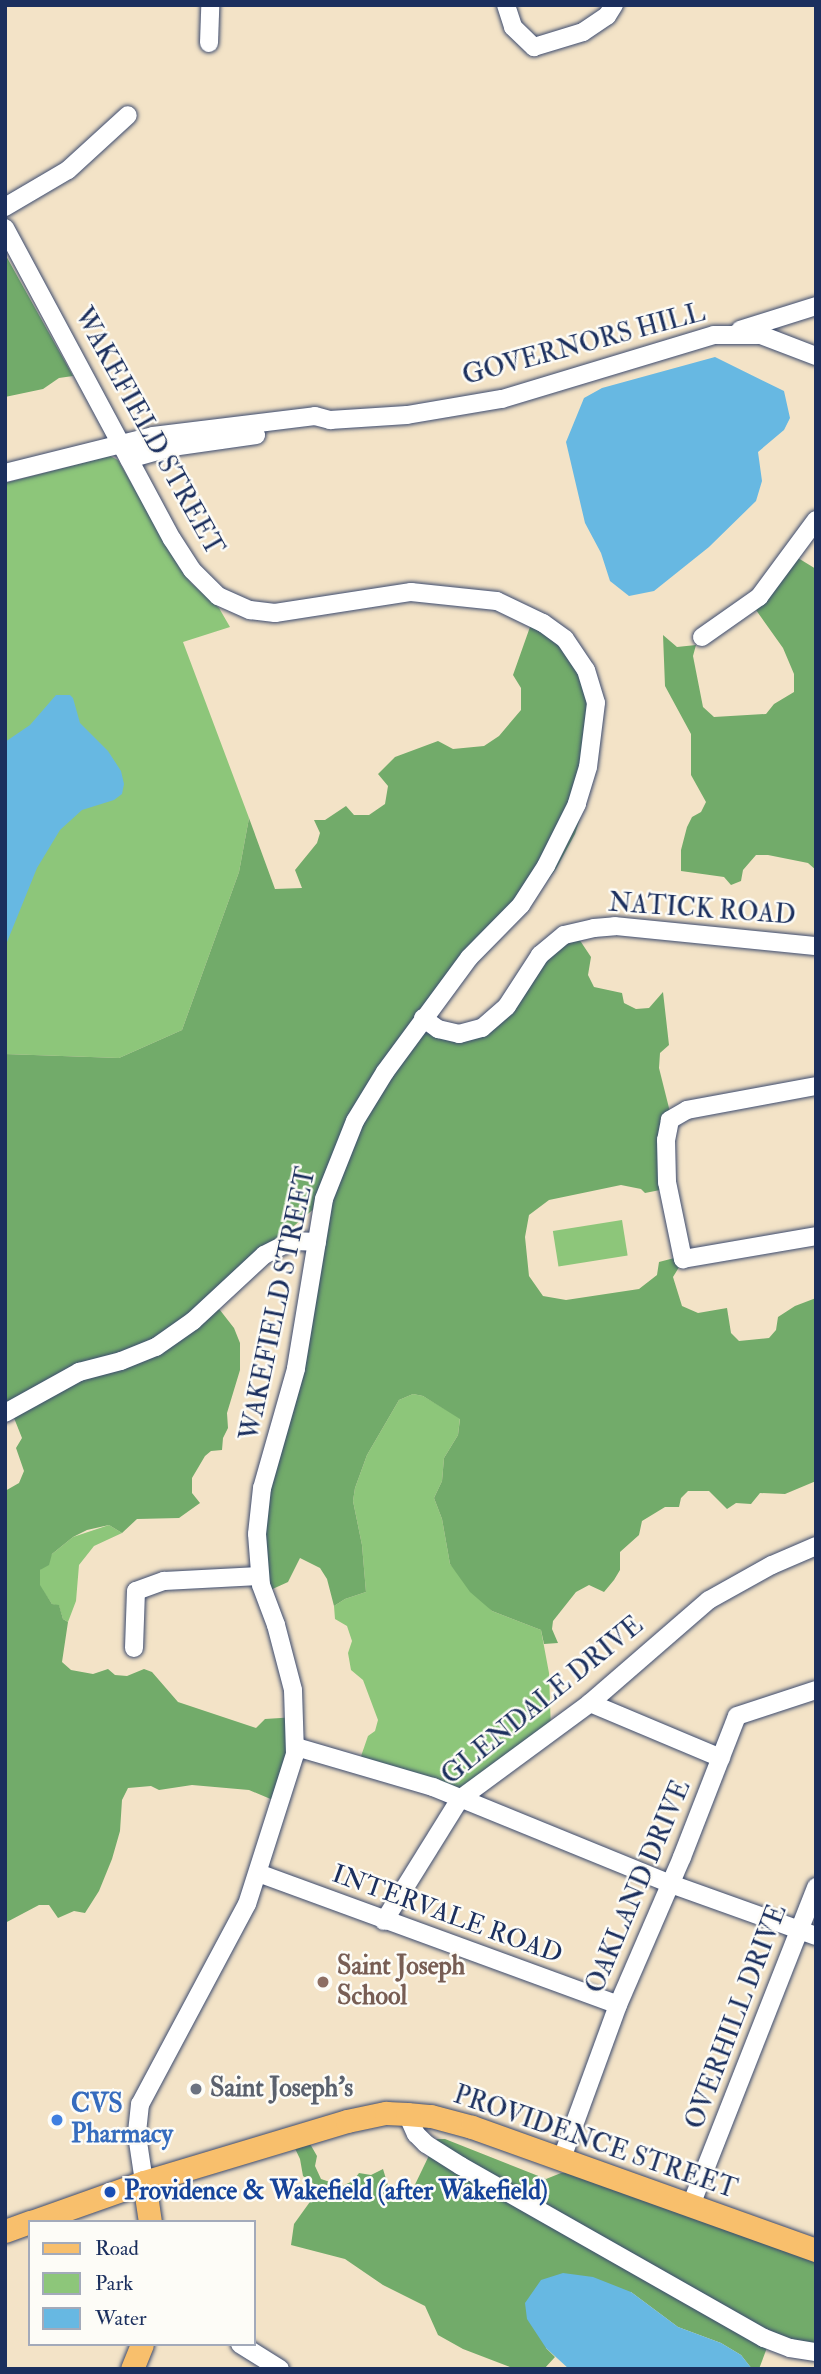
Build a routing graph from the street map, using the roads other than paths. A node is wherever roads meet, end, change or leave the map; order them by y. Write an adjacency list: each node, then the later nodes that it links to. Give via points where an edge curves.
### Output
1 (209, 5): 4 (street)
2 (506, 5): 3 (street, via 513,27 534,47 583,32 607,16)
3 (614, 5)
4 (209, 43)
5 (128, 115): 6 (street, via 68,170)
6 (5, 207)
7 (5, 228): 11 (street, WAKEFIELD STREET)
8 (816, 306): 9 (street, GOVERNORS HILL)
9 (727, 334): 10 (street, GOVERNORS HILL, via 774,338); 11 (street, GOVERNORS HILL, via 679,343 502,399)
10 (816, 356)
11 (125, 451): 12 (street, GOVERNORS HILL); 16 (street, WAKEFIELD STREET, via 192,570 218,596 239,606 288,612 397,593 472,596 508,605 543,623 565,639 580,659 592,685 596,712 577,804 521,905 468,958)
12 (5, 473)
13 (816, 520): 14 (street, via 759,597)
14 (702, 637)
15 (816, 946): 16 (street, NATICK ROAD, via 615,926 594,928 564,935 540,955 507,1006 482,1028 459,1034 438,1029)
16 (423, 1018): 19 (street, WAKEFIELD STREET, via 355,1121 324,1199)
17 (816, 1086): 18 (street, via 698,1108 670,1120 666,1140 667,1182 683,1259)
18 (816, 1236)
19 (317, 1242): 20 (street, via 292,1241 264,1255 193,1321 156,1347 79,1372); 22 (street, WAKEFIELD STREET, via 290,1393 262,1488)
20 (5, 1413)
21 (816, 1546): 25 (street, GLENDALE DRIVE, via 772,1564 709,1600)
22 (259, 1576): 23 (street, via 164,1581 136,1591); 26 (street, WAKEFIELD STREET, via 293,1690)
23 (134, 1647)
24 (816, 1689): 27 (street, OAKLAND DRIVE, via 737,1716)
25 (590, 1703): 27 (street); 28 (street, GLENDALE DRIVE)
26 (296, 1747): 28 (street); 29 (street, WAKEFIELD STREET)
27 (721, 1758): 30 (street, OAKLAND DRIVE)
28 (460, 1799): 30 (street); 32 (street, GLENDALE DRIVE)
29 (258, 1873): 32 (street, INTERVALE ROAD); 37 (street, WAKEFIELD STREET, via 212,1972 140,2104 137,2135)
30 (671, 1884): 33 (street); 34 (street, OAKLAND DRIVE)
31 (816, 1887): 33 (street, OVERHILL DRIVE)
32 (384, 1921): 34 (street, INTERVALE ROAD)
33 (808, 1933): 38 (street, OVERHILL DRIVE)
34 (618, 2005): 36 (street, OAKLAND DRIVE)
35 (407, 2114): 36 (main road, PROVIDENCE STREET, via 472,2127); 37 (main road, PROVIDENCE STREET, via 347,2121); 46 (street, via 416,2134 461,2166 764,2338)
36 (562, 2158): 38 (main road, PROVIDENCE STREET)
37 (144, 2182): 39 (main road, PROVIDENCE STREET); 40 (main road)
38 (691, 2205): 43 (main road, PROVIDENCE STREET)
39 (37, 2220)
40 (150, 2220)
41 (28, 2223): 42 (main road, PROVIDENCE STREET)
42 (5, 2231)
43 (815, 2249)
44 (141, 2346): 47 (main road)
45 (243, 2346): 48 (street)
46 (816, 2351)
47 (132, 2369)
48 (280, 2369)

